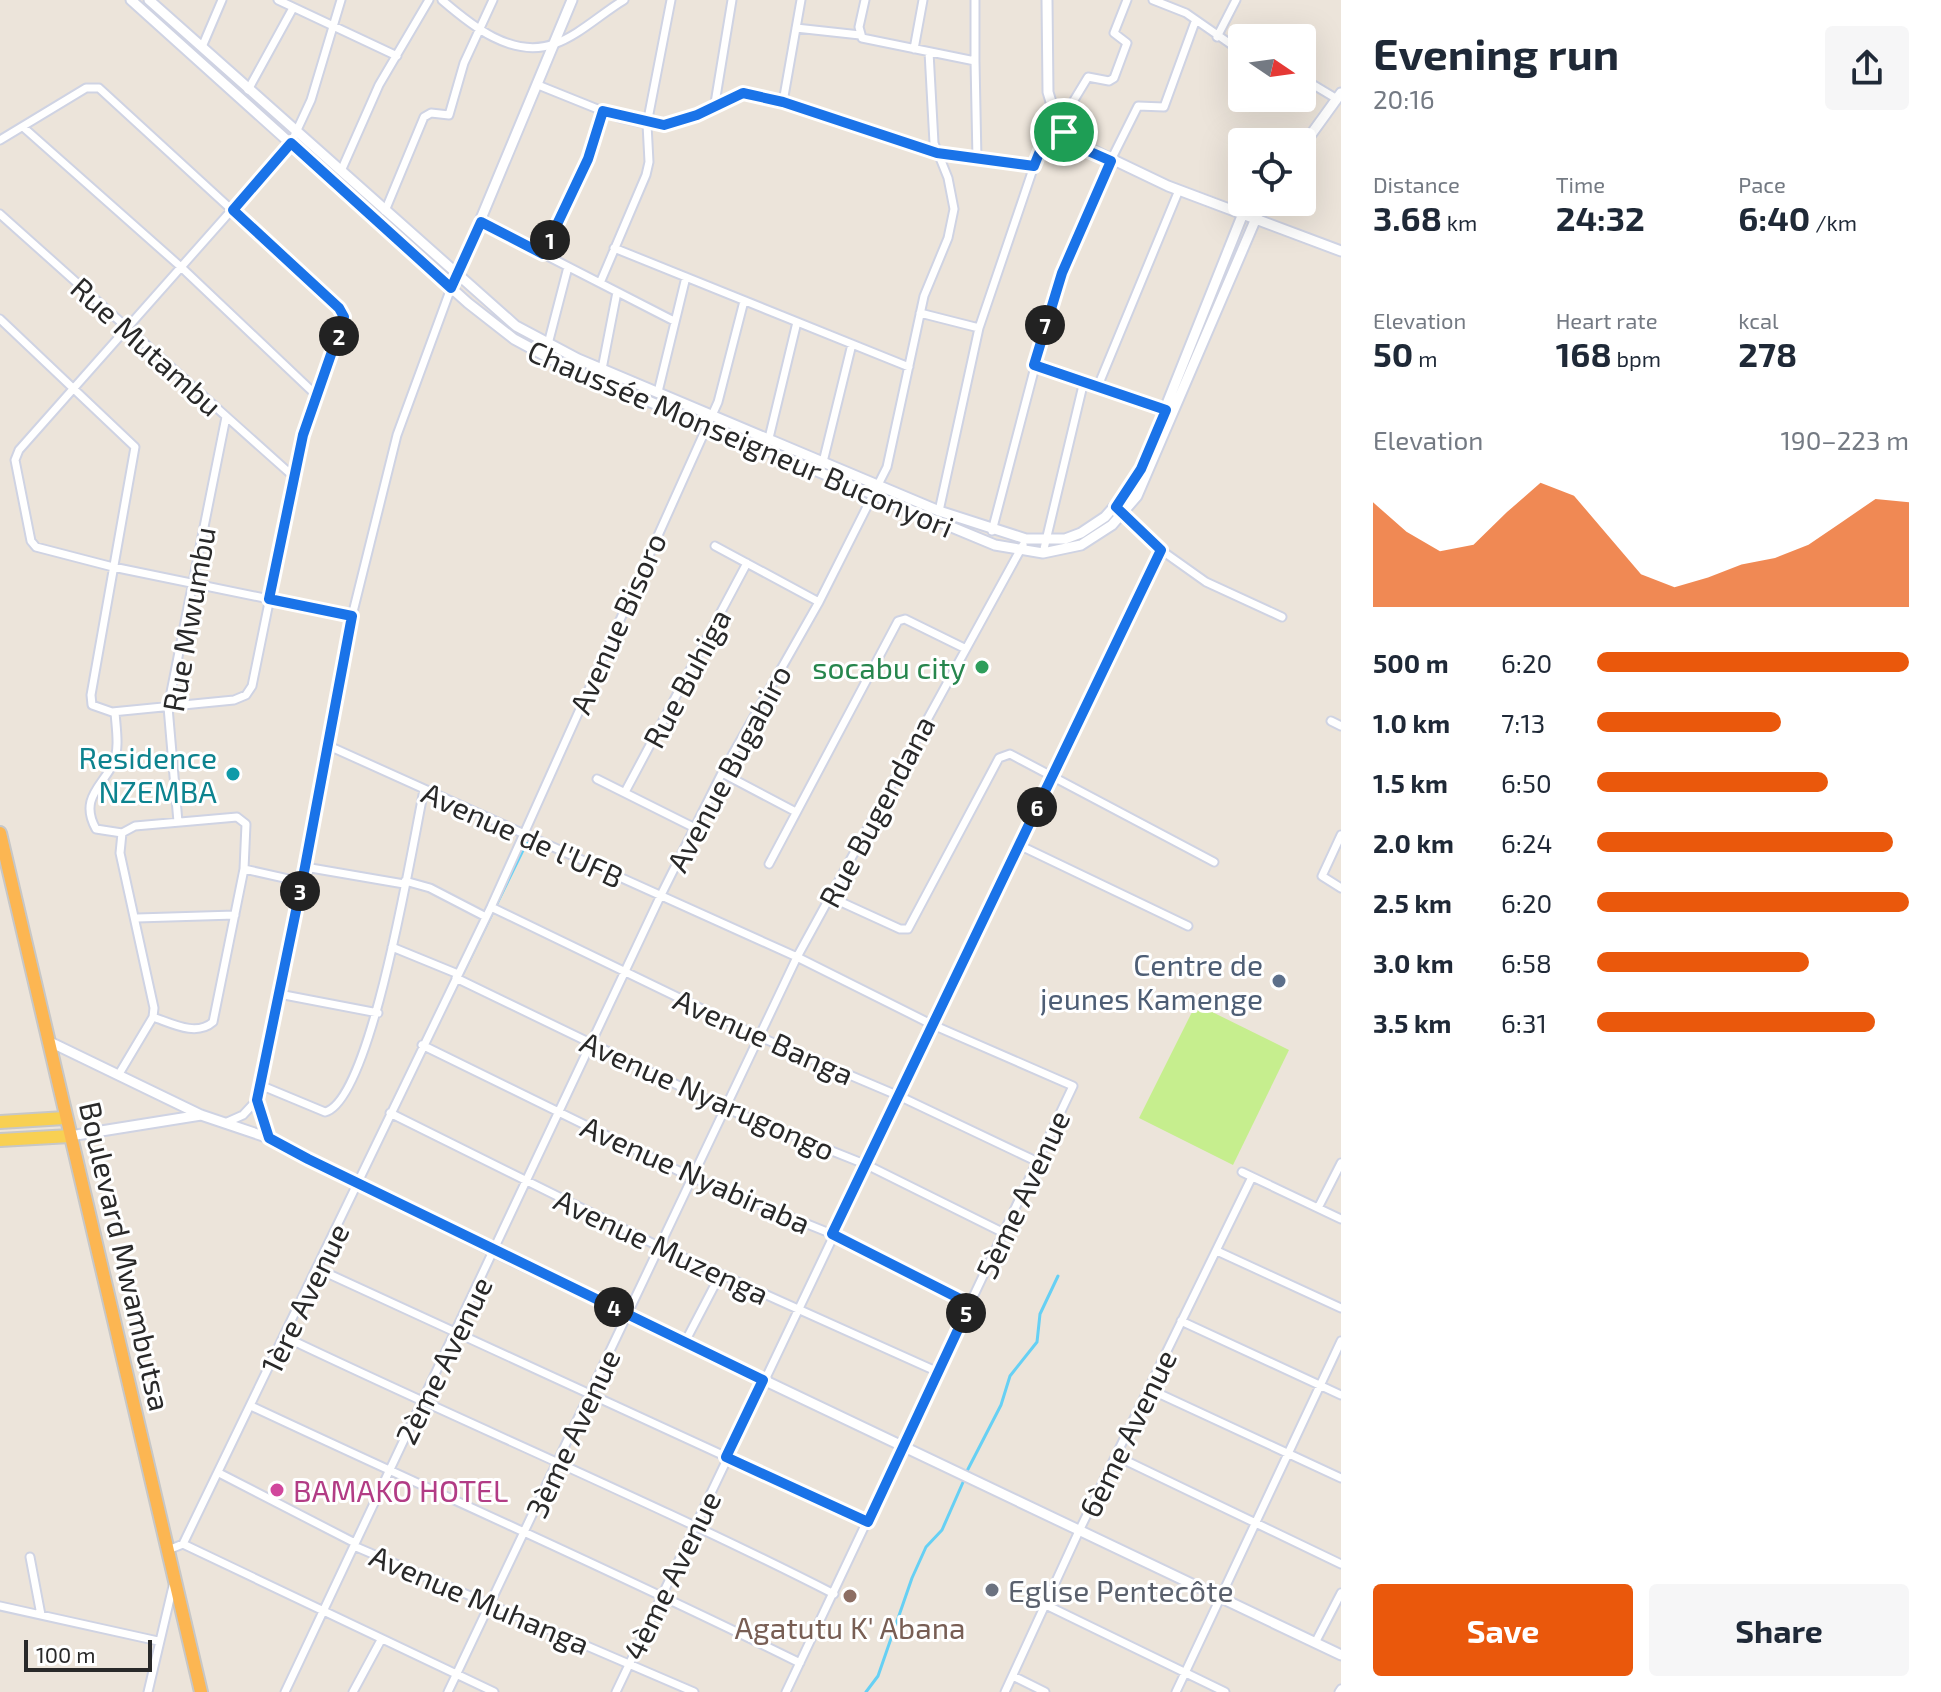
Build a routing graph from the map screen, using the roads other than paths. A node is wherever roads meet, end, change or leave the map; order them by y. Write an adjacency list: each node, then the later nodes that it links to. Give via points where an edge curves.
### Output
1 (131, 0): 47 (street, Chaussée Monseigneur Buconyori)
2 (222, 0): 31 (street)
3 (278, 0): 22 (street)
4 (341, 0): 24 (street)
5 (429, 0): 34 (street)
6 (442, 0): 26 (street)
7 (493, 0): 26 (street)
8 (572, 0): 29 (street)
9 (624, 0): 29 (street)
10 (671, 0): 43 (street)
11 (732, 0): 41 (street)
12 (801, 0): 25 (street)
13 (865, 0): 27 (street)
14 (923, 0): 32 (street)
15 (975, 0): 35 (street)
16 (1047, 0): 45 (street, via 1048,92)
17 (1127, 0): 45 (street, via 1114,33 1127,43 1114,78 1088,77)
18 (1153, 0): 21 (street)
19 (1236, 0): 28 (street)
20 (151, 1): 31 (street, Chaussée Monseigneur Buconyori)
21 (1172, 3): 23 (street)
22 (293, 8): 24 (street); 38 (street)
23 (1195, 22): 28 (street); 51 (street, via 1164,107 1138,106)
24 (333, 26): 34 (street); 47 (street)
25 (796, 28): 27 (street); 40 (street)
26 (479, 31): 29 (street, via 529,46); 57 (street, via 449,115 424,117)
27 (860, 35): 32 (street)
28 (1217, 37): 30 (street)
29 (555, 44): 36 (street)
30 (1228, 44)
31 (202, 47): 38 (street, Chaussée Monseigneur Buconyori)
32 (914, 49): 33 (street)
33 (929, 52): 35 (street); 49 (street, Avenue Bugabiro)
34 (397, 56): 53 (street)
35 (975, 61): 50 (street)
36 (538, 85): 42 (street); 62 (street)
37 (1316, 85): 39 (street)
38 (248, 90): 47 (street, Chaussée Monseigneur Buconyori)
39 (1339, 96): 46 (street)
40 (783, 102): 41 (street, via 743,93); 49 (street)
41 (715, 103): 43 (street, via 678,122)
42 (603, 111): 43 (street); 65 (street, via 588,159)
43 (647, 124): 63 (street, via 646,175)
44 (23, 127): 48 (street); 55 (street, via 86,88 99,88); 66 (street)
45 (1062, 128): 51 (street, via 1086,150); 52 (street, via 1042,146)
46 (1316, 128)
47 (294, 138): 53 (street, Chaussée Monseigneur Buconyori); 55 (street); 71 (street, Chaussée Monseigneur Buconyori)
48 (0, 140)
49 (937, 153): 50 (street); 74 (street, Avenue Bugabiro, via 954,209)
50 (977, 160): 52 (street)
51 (1111, 161): 54 (street); 82 (street, via 1057,287)
52 (1034, 166): 79 (street)
53 (341, 171): 57 (street, Chaussée Monseigneur Buconyori)
54 (1179, 190): 56 (street); 86 (street)
55 (233, 210): 66 (street); 89 (street, via 344,317)
56 (1228, 210)
57 (385, 211): 68 (street, Chaussée Monseigneur Buconyori)
58 (0, 214): 78 (street, Rue Mutambu)
59 (1242, 216): 61 (street); 90 (street, Chaussée Monseigneur Buconyori)
60 (1255, 216): 61 (street, Chaussée Monseigneur Buconyori)
61 (1253, 219): 64 (street); 90 (street, Chaussée Monseigneur Buconyori)
62 (481, 222): 65 (street); 68 (street)
63 (614, 248): 69 (street); 70 (street)
64 (1341, 251)
65 (543, 254): 67 (street)
66 (181, 267): 78 (street); 89 (street)
67 (568, 267): 70 (street); 80 (street)
68 (457, 277): 71 (street); 80 (street, Chaussée Monseigneur Buconyori, via 516,326)
69 (686, 277): 73 (street); 76 (street)
70 (600, 283): 72 (street)
71 (451, 288): 93 (street, Chaussée Monseigneur Buconyori, via 537,353); 113 (street, via 397,435)
72 (617, 292): 76 (street); 84 (street)
73 (744, 301): 77 (street); 91 (street, Avenue Bisoro)
74 (920, 313): 79 (street); 83 (street, Avenue Bugabiro)
75 (0, 319): 87 (street)
76 (674, 321): 88 (street)
77 (797, 322): 81 (street); 94 (street)
78 (127, 327): 87 (street); 92 (street, Rue Mutambu)
79 (979, 328): 100 (street)
80 (548, 344): 84 (street, Chaussée Monseigneur Buconyori)
81 (852, 344): 83 (street); 95 (street)
82 (1034, 365): 85 (street); 101 (street)
83 (909, 367): 97 (street, Avenue Bugabiro, via 892,451)
84 (602, 369): 88 (street, Chaussée Monseigneur Buconyori)
85 (1084, 381): 86 (street); 103 (street)
86 (1098, 386): 90 (street)
87 (75, 388): 109 (street, via 135,447); 109 (street, via 19,450 15,469 36,547)
88 (658, 392): 91 (street, Chaussée Monseigneur Buconyori)
89 (315, 394): 96 (street)
90 (1170, 411): 99 (street, Chaussée Monseigneur Buconyori)
91 (712, 414): 93 (street, Avenue Bisoro); 94 (street, Chaussée Monseigneur Buconyori)
92 (226, 417): 96 (street, Rue Mutambu); 110 (street, Rue Mwumbu)
93 (706, 426): 98 (street, Chaussée Monseigneur Buconyori); 129 (street, Avenue Bisoro)
94 (769, 438): 95 (street, Chaussée Monseigneur Buconyori)
95 (823, 462): 97 (street, Chaussée Monseigneur Buconyori)
96 (294, 477): 111 (street)
97 (879, 486): 98 (street, Avenue Bugabiro); 100 (street, Chaussée Monseigneur Buconyori)
98 (874, 497): 106 (street, Chaussée Monseigneur Buconyori); 112 (street, Avenue Bugabiro)
99 (1120, 510): 103 (street, Chaussée Monseigneur Buconyori, via 1081,533); 105 (street); 107 (street, Chaussée Monseigneur Buconyori, via 1081,545)
100 (939, 511): 101 (street, Chaussée Monseigneur Buconyori)
101 (992, 531): 102 (street, Chaussée Monseigneur Buconyori)
102 (1026, 539): 103 (street, Chaussée Monseigneur Buconyori); 106 (street, Rue Bugendana)
103 (1047, 541): 107 (street)
104 (715, 546): 108 (street)
105 (1161, 550): 114 (street, via 1206,582); 122 (street, 4ème Avenue)
106 (1021, 552): 107 (street, Chaussée Monseigneur Buconyori); 115 (street, Rue Bugendana)
107 (1043, 553)
108 (747, 563): 112 (street); 125 (street, Rue Buhiga)
109 (113, 567): 110 (street); 117 (street, via 91,695 92,705)
110 (192, 584): 111 (street); 116 (street, Rue Mwumbu)
111 (269, 599): 113 (street); 116 (street, via 246,695)
112 (819, 602): 121 (street, Avenue Bugabiro)
113 (352, 616): 120 (street)
114 (1282, 617)
115 (964, 648): 126 (street, via 900,619); 142 (street, Rue Bugendana)
116 (168, 707): 117 (street); 127 (street, Rue Mwumbu)
117 (115, 712): 131 (street, via 116,752 96,786 91,820 96,829)
118 (1331, 721): 119 (street)
119 (1341, 726)
120 (329, 746): 124 (street, Avenue de l'UFB); 136 (street)
121 (722, 773): 126 (street); 128 (street, Avenue Bugabiro)
122 (1051, 776): 133 (street, 4ème Avenue); 134 (street); 142 (street, via 1010,754 999,758 908,929)
123 (597, 779): 125 (street)
124 (424, 790): 129 (street, Avenue de l'UFB); 139 (street)
125 (625, 792): 128 (street)
126 (794, 811): 135 (street)
127 (178, 822): 131 (street); 137 (street, via 243,819)
128 (695, 828): 141 (street, Avenue Bugabiro)
129 (522, 832): 141 (street, Avenue de l'UFB); 143 (street, 1ère Avenue)
130 (0, 833): 157 (highway, Boulevard Mwambutsa)
131 (122, 833): 146 (street, via 120,853)
132 (1341, 835): 140 (street, via 1322,876)
133 (1021, 846): 147 (street); 155 (street, 4ème Avenue)
134 (1214, 862)
135 (769, 864)
136 (305, 867): 138 (street); 139 (street)
137 (244, 869): 138 (street); 144 (street)
138 (302, 882): 152 (street)
139 (404, 883): 145 (street, via 430,888); 148 (street)
140 (1341, 888)
141 (660, 897): 149 (street, Avenue de l'UFB); 150 (street, 2ème Avenue)
142 (830, 897): 149 (street, Rue Bugendana)
143 (491, 907): 145 (street, 1ère Avenue); 150 (street, Avenue Banga)
144 (235, 915): 146 (street); 154 (street, via 213,1022 188,1029)
145 (486, 917): 151 (street, 1ère Avenue)
146 (137, 918): 154 (street)
147 (1188, 926)
148 (392, 947): 151 (street, Avenue Nyarugongo); 153 (street)
149 (797, 957): 155 (street, Avenue de l'UFB); 156 (street, 3ème Avenue)
150 (626, 972): 156 (street, Avenue Banga); 158 (street, 2ème Avenue)
151 (457, 976): 158 (street, Avenue Nyarugongo); 159 (street, 1ère Avenue)
152 (279, 994): 153 (street); 161 (street)
153 (378, 1013): 161 (street, via 334,1109 325,1112)
154 (153, 1017): 160 (street)
155 (933, 1025): 162 (street, Avenue de l'UFB); 163 (street, 4ème Avenue)
156 (760, 1037): 163 (street, Avenue Banga); 165 (street, 3ème Avenue)
157 (48, 1041): 160 (street); 169 (highway, Boulevard Mwambutsa)
158 (592, 1044): 165 (street, Avenue Nyarugongo); 167 (street, 2ème Avenue)
159 (422, 1045): 166 (street, 1ère Avenue); 167 (street, Avenue Nyabiraba)
160 (119, 1074): 168 (street)
161 (260, 1085): 164 (street)
162 (1073, 1086): 175 (street, 5ème Avenue)
163 (899, 1096): 175 (street, Avenue Banga); 177 (street, 4ème Avenue)
164 (257, 1100): 171 (street, via 243,1115); 173 (street)
165 (727, 1109): 177 (street, Avenue Nyarugongo); 180 (street, 3ème Avenue)
166 (390, 1113): 181 (street, Avenue Muzenga); 182 (street, 1ère Avenue)
167 (559, 1113): 180 (street, Avenue Nyabiraba); 181 (street, 2ème Avenue)
168 (201, 1115): 171 (street); 172 (street)
169 (65, 1118): 170 (main road); 172 (highway, Boulevard Mwambutsa)
170 (0, 1122)
171 (225, 1123): 173 (street)
172 (70, 1136): 174 (main road); 224 (highway, Boulevard Mwambutsa)
173 (269, 1138): 182 (street)
174 (0, 1140)
175 (1038, 1162): 185 (street, 5ème Avenue)
176 (1341, 1163): 183 (street)
177 (867, 1165): 185 (street, Avenue Nyarugongo); 186 (street, 4ème Avenue)
178 (1242, 1172): 179 (street)
179 (1252, 1177): 183 (street); 188 (street, 6ème Avenue)
180 (693, 1178): 186 (street, Avenue Nyabiraba); 187 (street, 3ème Avenue)
181 (528, 1182): 187 (street, Avenue Muzenga); 189 (street, 2ème Avenue)
182 (359, 1183): 189 (street); 190 (street, 1ère Avenue)
183 (1318, 1208): 184 (street)
184 (1341, 1219)
185 (1004, 1233): 192 (street, 5ème Avenue)
186 (832, 1234): 192 (street, Avenue Nyabiraba); 194 (street, 4ème Avenue)
187 (660, 1247): 191 (street, Avenue Muzenga); 195 (street, 3ème Avenue)
188 (1217, 1251): 193 (street); 196 (street, 6ème Avenue)
189 (495, 1252): 195 (street); 197 (street, 2ème Avenue)
190 (318, 1269): 197 (street); 198 (street, 1ère Avenue)
191 (720, 1275): 194 (street, Avenue Muzenga); 200 (street)
192 (970, 1304): 201 (street, 5ème Avenue)
193 (1341, 1308)
194 (797, 1310): 201 (street, Avenue Muzenga); 202 (street, 4ème Avenue)
195 (627, 1313): 200 (street); 205 (street, 3ème Avenue)
196 (1181, 1321): 203 (street); 204 (street, 6ème Avenue)
197 (454, 1334): 205 (street); 207 (street, 2ème Avenue)
198 (285, 1337): 207 (street); 208 (street, 1ère Avenue)
199 (1341, 1341): 203 (street)
200 (685, 1342): 202 (street)
201 (938, 1372): 209 (street, 5ème Avenue)
202 (763, 1380): 209 (street); 212 (street, 4ème Avenue)
203 (1321, 1385): 206 (street); 210 (street)
204 (1149, 1389): 210 (street); 211 (street, 6ème Avenue)
205 (591, 1395): 212 (street); 213 (street, 3ème Avenue)
206 (1341, 1395)
207 (422, 1403): 213 (street); 214 (street, 2ème Avenue)
208 (251, 1406): 214 (street); 215 (street, 1ère Avenue)
209 (903, 1446): 217 (street, 5ème Avenue); 220 (street)
210 (1290, 1454): 216 (street); 218 (street)
211 (1116, 1456): 218 (street); 220 (street, 6ème Avenue)
212 (726, 1457): 217 (street); 219 (street, 4ème Avenue)
213 (557, 1465): 219 (street); 221 (street, 3ème Avenue)
214 (390, 1472): 221 (street); 223 (street, 2ème Avenue)
215 (219, 1473): 222 (street, 1ère Avenue); 223 (street, Avenue Muhanga)
216 (1341, 1478)
217 (868, 1522): 230 (street, 5ème Avenue)
218 (1257, 1523): 226 (street); 231 (street)
219 (696, 1524): 229 (street, 4ème Avenue); 230 (street)
220 (1079, 1531): 231 (street); 232 (street, 6ème Avenue)
221 (524, 1535): 229 (street); 234 (street, 3ème Avenue)
222 (183, 1544): 224 (street); 235 (street)
223 (354, 1544): 234 (street, Avenue Muhanga); 235 (street, 2ème Avenue)
224 (168, 1550): 227 (highway, Boulevard Mwambutsa)
225 (30, 1557): 236 (street)
226 (1341, 1564)
227 (175, 1580): 238 (street); 247 (highway, Boulevard Mwambutsa)
228 (1341, 1593): 239 (street)
229 (661, 1594): 241 (street, 4ème Avenue); 242 (street)
230 (834, 1594): 242 (street, 5ème Avenue)
231 (1221, 1598): 239 (street); 243 (street)
232 (1046, 1605): 243 (street); 245 (street, 6ème Avenue)
233 (0, 1606): 236 (street)
234 (489, 1606): 241 (street, Avenue Muhanga); 244 (street, 3ème Avenue)
235 (321, 1611): 237 (street); 248 (street, 2ème Avenue)
236 (41, 1615): 238 (street)
237 (381, 1640): 244 (street); 249 (street)
238 (158, 1641): 246 (street)
239 (1315, 1643): 240 (street)
240 (1341, 1655)
241 (629, 1662): 252 (street, 4ème Avenue); 253 (street, Avenue Muhanga)
242 (800, 1663): 254 (street, 5ème Avenue)
243 (1185, 1672): 257 (street); 258 (street)
244 (457, 1675): 250 (street, 3ème Avenue); 251 (street)
245 (1013, 1676): 255 (street, 6ème Avenue); 256 (street)
246 (148, 1692)
247 (201, 1692)
248 (285, 1692)
249 (353, 1692)
250 (448, 1692)
251 (494, 1692)
252 (616, 1692)
253 (694, 1692)
254 (786, 1692)
255 (1005, 1692)
256 (1045, 1692)
257 (1176, 1692)
258 (1225, 1692)

